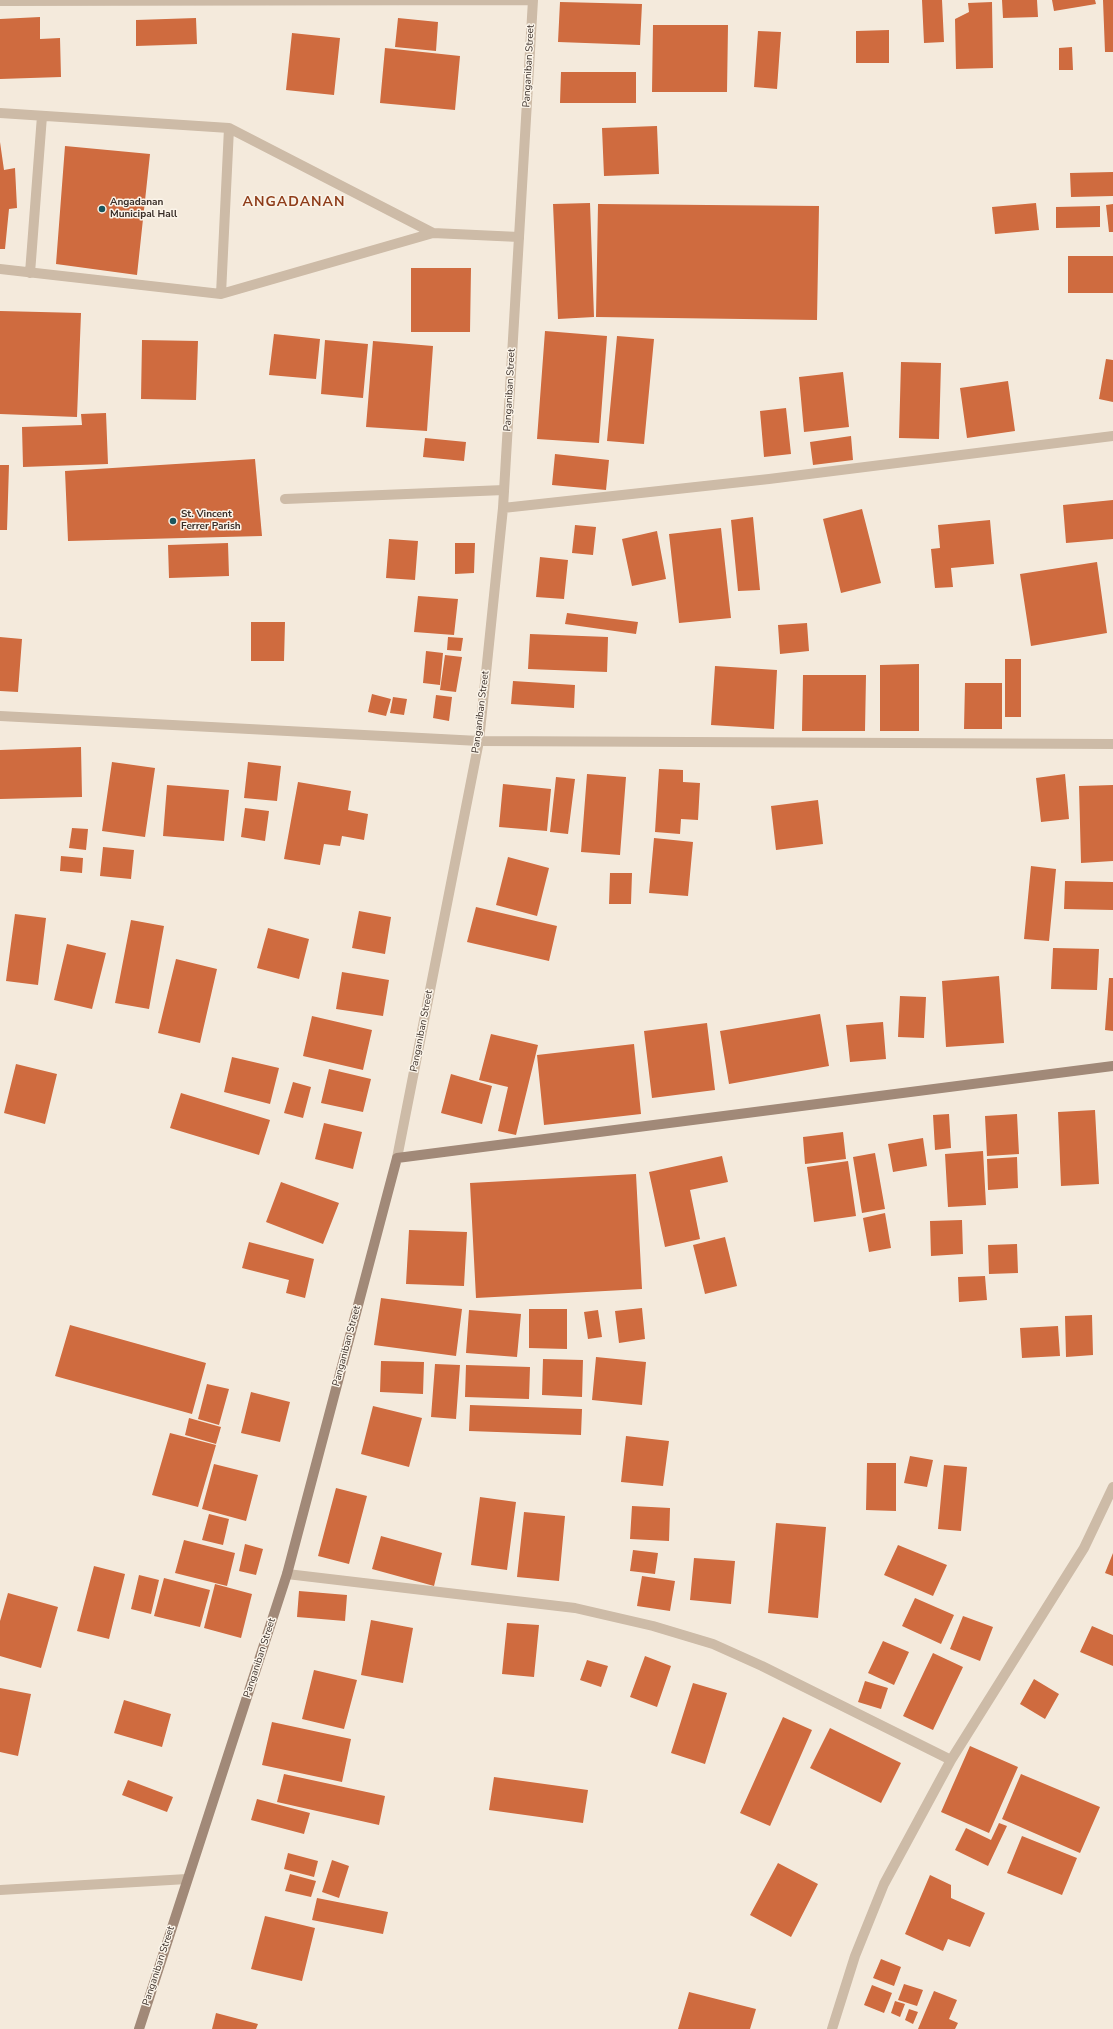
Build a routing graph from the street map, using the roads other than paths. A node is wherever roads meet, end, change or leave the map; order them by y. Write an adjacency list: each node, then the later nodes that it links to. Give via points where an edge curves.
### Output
1 (133, 0): 2 (street); 4 (street)
2 (246, 0): 3 (street)
3 (533, 0): 9 (street, Panganiban Street)
4 (0, 1)
5 (0, 113): 6 (street)
6 (42, 116): 7 (street); 11 (street)
7 (229, 128): 8 (street); 12 (street)
8 (433, 233): 9 (street); 12 (street)
9 (519, 236): 14 (street, Panganiban Street)
10 (0, 269): 11 (street)
11 (30, 272): 12 (street)
12 (221, 294)
13 (1113, 436): 16 (street, via 769,479)
14 (504, 490): 15 (street); 16 (street, Panganiban Street)
15 (284, 499)
16 (503, 508): 18 (street, Panganiban Street)
17 (0, 716): 18 (street)
18 (479, 741): 19 (street); 21 (street, Panganiban Street)
19 (1113, 744)
20 (1113, 1066): 21 (main road)
21 (396, 1158): 23 (main road, Panganiban Street)
22 (1113, 1487): 24 (street, via 1084,1548)
23 (287, 1574): 24 (street, via 576,1608 653,1626 713,1644 762,1666); 25 (main road, Panganiban Street)
24 (951, 1760): 28 (street, via 884,1884 855,1956)
25 (187, 1879): 26 (street); 27 (main road, Panganiban Street)
26 (0, 1890)
27 (139, 2029)
28 (832, 2029)

